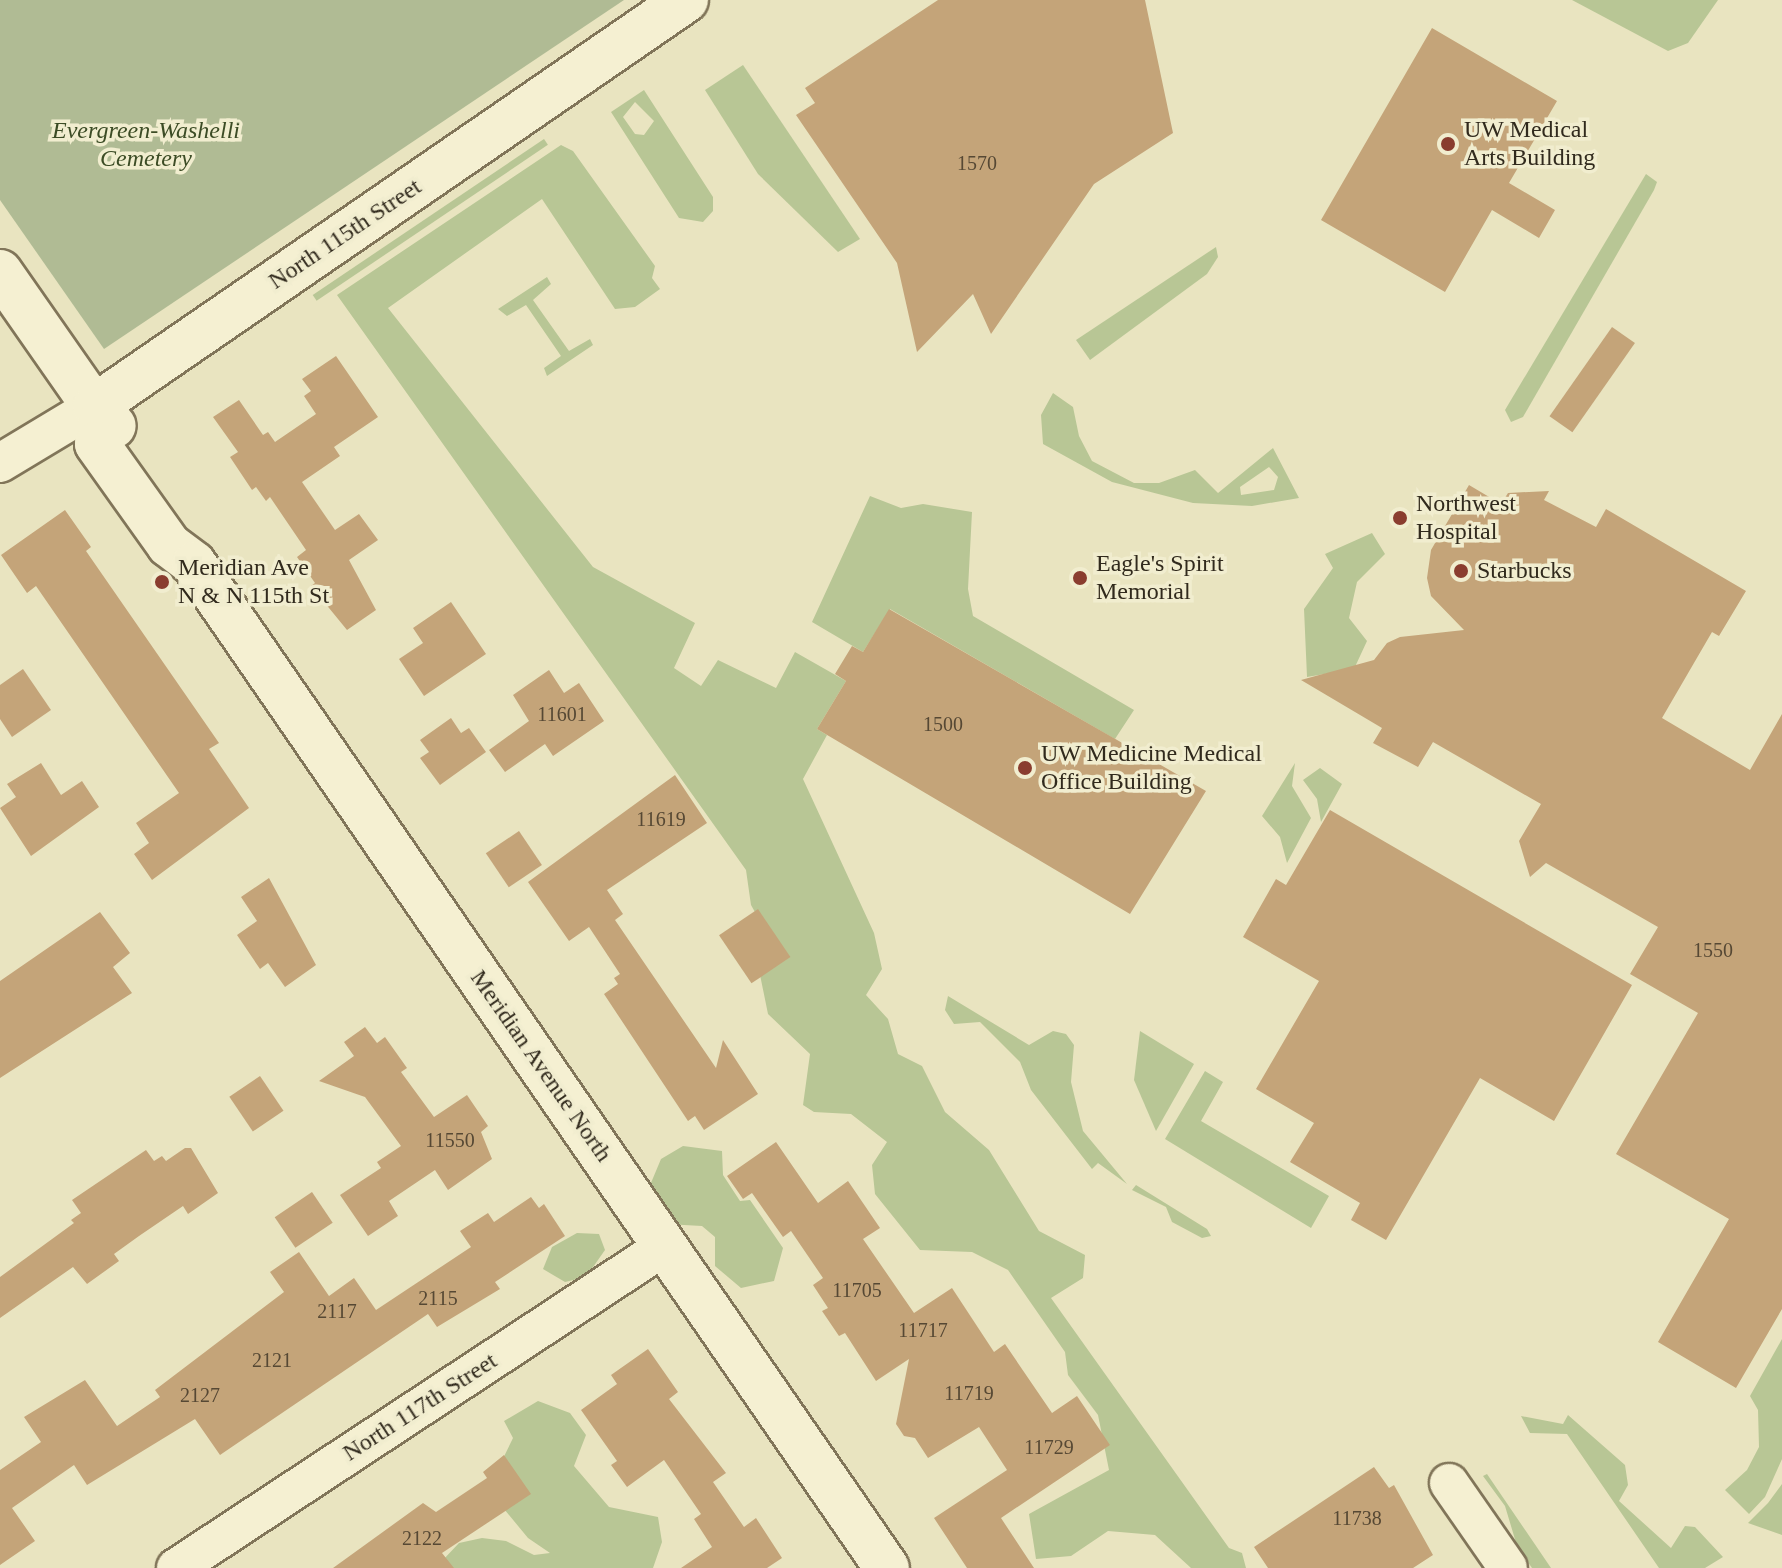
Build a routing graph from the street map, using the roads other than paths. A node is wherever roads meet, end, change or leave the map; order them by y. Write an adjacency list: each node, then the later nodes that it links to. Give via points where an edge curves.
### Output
1 (686, 0): 3 (street, North 115th Street)
2 (0, 272): 3 (street)
3 (98, 412): 4 (street, North 115th Street); 5 (street, Meridian Avenue North, via 97,444 169,545 194,564)
4 (0, 463)
5 (665, 1246): 7 (street, North 117th Street); 8 (street, Meridian Avenue North)
6 (1449, 1483): 9 (street)
7 (176, 1568)
8 (887, 1568)
9 (1508, 1568)

